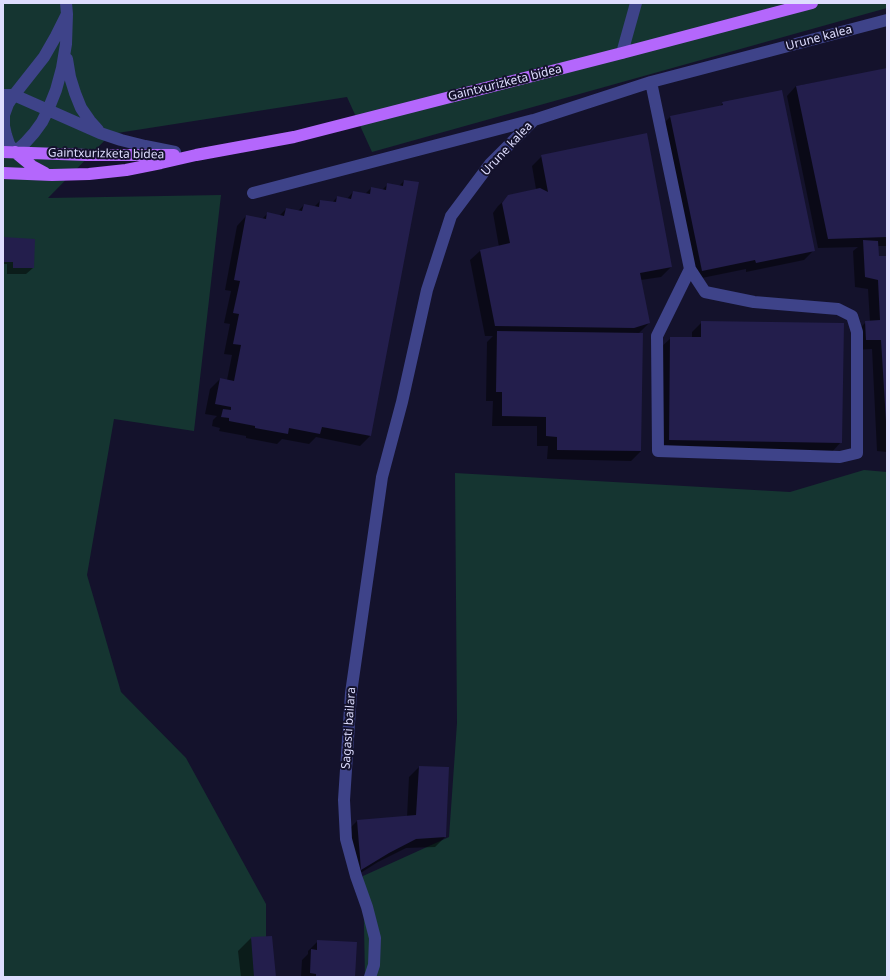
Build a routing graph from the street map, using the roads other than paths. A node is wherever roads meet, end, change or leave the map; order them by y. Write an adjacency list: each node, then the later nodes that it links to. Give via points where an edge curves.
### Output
1 (636, 3): 6 (street)
2 (812, 3): 6 (main road, Gaintxurizketa bidea)
3 (66, 8): 5 (street); 8 (street, via 56,36 44,57 30,76)
4 (887, 20): 7 (street, Urune kalea)
5 (66, 44): 10 (street, via 56,90); 12 (street, via 68,67 75,94 81,108)
6 (622, 53): 14 (main road, Gaintxurizketa bidea, via 294,137)
7 (651, 82): 11 (street, Urune kalea); 19 (street)
8 (8, 95): 9 (street); 10 (street); 13 (street, via 4,126)
9 (3, 102)
10 (48, 110): 12 (street); 13 (street, via 25,143)
11 (534, 120): 18 (street); 20 (street, Urune kalea, via 490,164 451,216 427,290)
12 (100, 133): 14 (street, via 145,146)
13 (9, 152): 14 (main road, Gaintxurizketa bidea); 15 (main road); 17 (main road, Gaintxurizketa bidea)
14 (196, 155): 17 (main road, Gaintxurizketa bidea, via 126,170)
15 (3, 159)
16 (3, 173): 17 (main road, Gaintxurizketa bidea)
17 (52, 175)
18 (253, 193)
19 (690, 269): 19 (street, via 706,292 754,302 838,309 852,316 857,332 857,453 840,457 658,451 657,336)
20 (382, 477): 21 (street, Sagasti bailara, via 351,693 344,800 346,839 375,938 374,965)
21 (370, 977)

